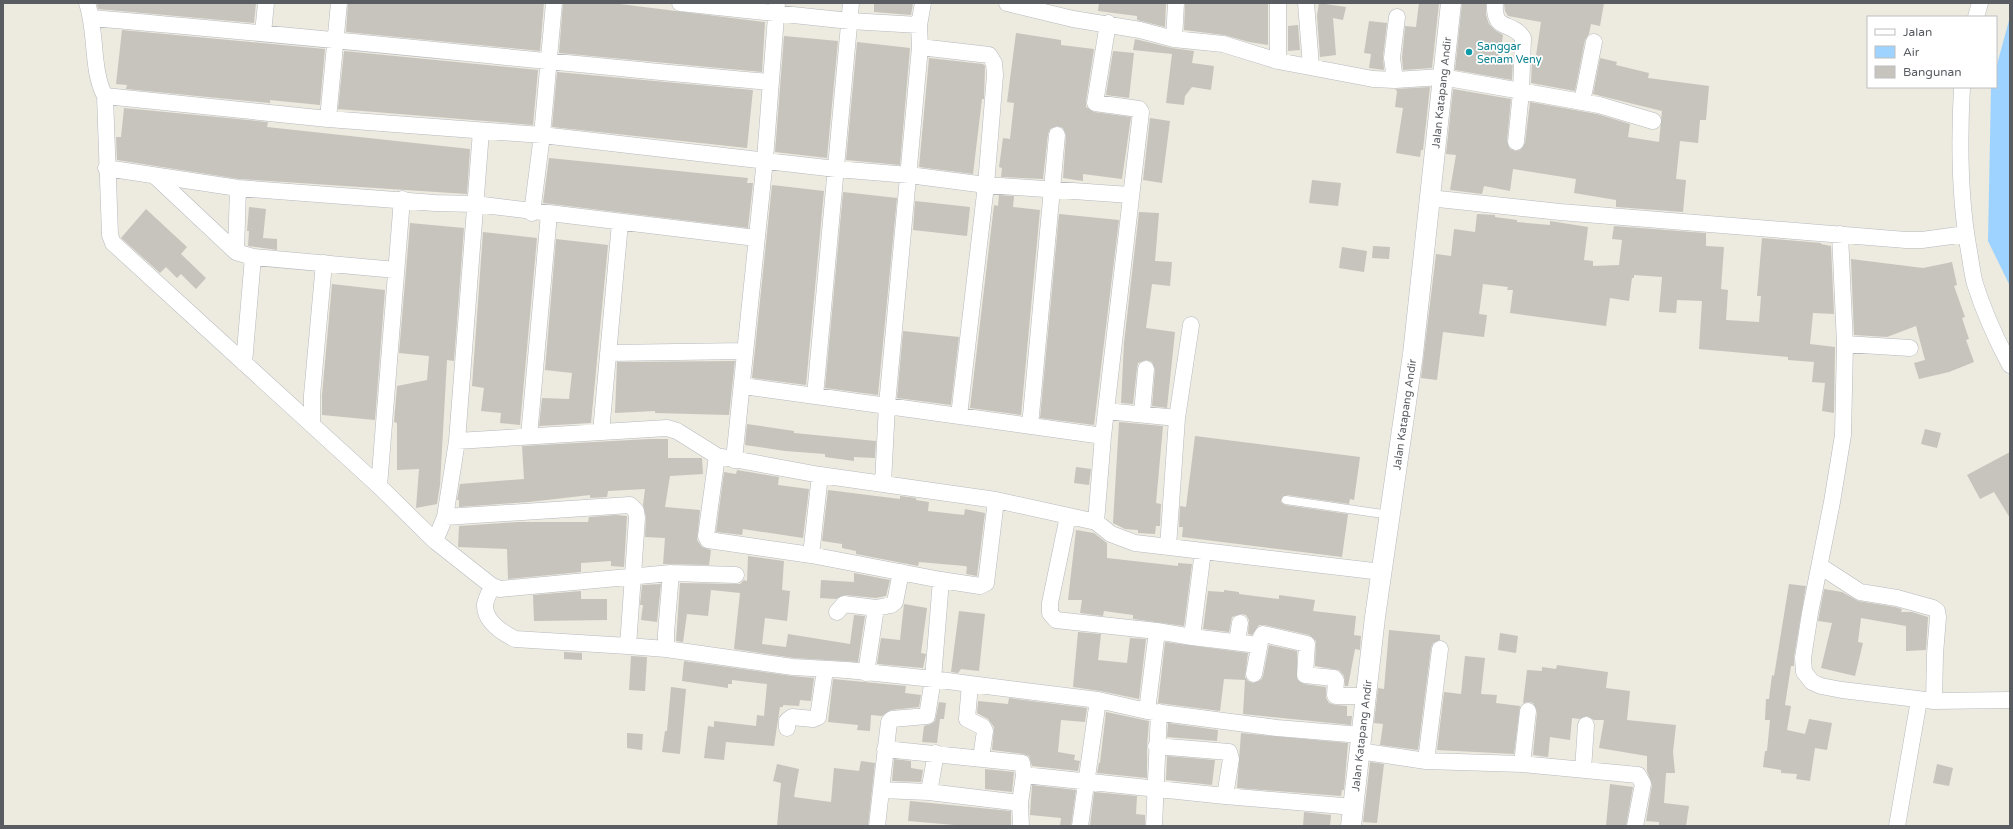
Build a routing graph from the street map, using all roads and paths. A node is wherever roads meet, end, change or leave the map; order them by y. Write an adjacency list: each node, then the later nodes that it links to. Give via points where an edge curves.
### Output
1 (87, 3): 18 (street)
2 (266, 3): 22 (street)
3 (339, 3): 24 (street)
4 (554, 3): 28 (street)
5 (680, 3): 15 (street)
6 (851, 3): 19 (street)
7 (923, 3): 21 (street)
8 (1007, 3): 20 (street, via 1073,19)
9 (1176, 3): 23 (street)
10 (1278, 3): 27 (street)
11 (1306, 3): 29 (street)
12 (1451, 3): 30 (street, Jalan Katapang Andir)
13 (1495, 3): 34 (street, via 1494,14 1500,23 1518,32 1523,38)
14 (1980, 3): 16 (street)
15 (777, 8): 19 (street); 32 (street)
16 (1976, 16)
17 (1397, 17): 31 (street, via 1392,58)
18 (92, 18): 22 (street); 35 (street, via 99,84)
19 (850, 21): 21 (street); 45 (street)
20 (1108, 23): 23 (street); 51 (street, via 1095,101 1096,104 1139,109 1141,112)
21 (919, 24): 26 (street)
22 (263, 32): 24 (street)
23 (1174, 39): 27 (street, via 1223,44)
24 (337, 40): 28 (street); 37 (street)
25 (1594, 42): 36 (street)
26 (920, 47): 46 (street); 48 (street, via 988,55 994,63)
27 (1278, 61): 29 (street)
28 (548, 63): 32 (street); 40 (street)
29 (1311, 66): 31 (street, via 1373,79)
30 (1442, 77): 31 (street); 34 (street); 52 (street, Jalan Katapang Andir)
31 (1395, 80)
32 (770, 82): 43 (street)
33 (1962, 88): 59 (street, via 1961,182)
34 (1521, 92): 36 (street); 42 (street)
35 (105, 96): 37 (street); 44 (street)
36 (1582, 102): 38 (street)
37 (328, 119): 39 (street)
38 (1653, 121)
39 (481, 131): 40 (street); 54 (street)
40 (542, 135): 43 (street); 55 (street)
41 (1057, 135): 50 (street)
42 (1516, 142)
43 (764, 160): 45 (street); 60 (street)
44 (106, 168): 47 (street); 70 (street, via 110,236 113,243)
45 (836, 169): 46 (street); 74 (street)
46 (909, 175): 48 (street); 75 (street)
47 (155, 176): 49 (street); 61 (street)
48 (986, 185): 50 (street); 78 (street)
49 (238, 188): 53 (street); 61 (street)
50 (1053, 190): 51 (street); 81 (street)
51 (1130, 195): 76 (street)
52 (1429, 198): 58 (street, via 1560,212); 93 (street, Jalan Katapang Andir, via 1413,354)
53 (402, 199): 54 (street); 64 (street)
54 (475, 204): 55 (street); 85 (street)
55 (532, 213): 56 (street)
56 (549, 214): 57 (street); 83 (street)
57 (620, 223): 60 (street); 69 (street)
58 (1840, 234): 59 (street, via 1922,240); 66 (street)
59 (1966, 234): 71 (street, via 1975,282 1997,342)
60 (756, 238): 68 (street)
61 (236, 252): 62 (street)
62 (253, 257): 63 (street); 70 (street)
63 (324, 263): 64 (street); 80 (street, via 312,395)
64 (396, 270): 90 (street)
65 (1191, 325): 79 (street)
66 (1845, 344): 67 (street); 101 (street, via 1843,435)
67 (1910, 348)
68 (745, 351): 69 (street); 73 (street)
69 (608, 354): 82 (street)
70 (244, 363): 80 (street)
71 (2010, 365)
72 (1146, 369): 77 (street)
73 (743, 386): 74 (street); 87 (street)
74 (814, 396): 75 (street)
75 (887, 405): 78 (street); 89 (street)
76 (1106, 411): 77 (street); 84 (street)
77 (1142, 413): 79 (street)
78 (960, 416): 81 (street)
79 (1177, 418): 98 (street)
80 (312, 425): 90 (street)
81 (1030, 426): 84 (street)
82 (601, 432): 83 (street); 86 (street, via 672,429)
83 (529, 436): 85 (street)
84 (1103, 436): 96 (street)
85 (457, 441): 95 (street)
86 (717, 456): 87 (street); 100 (street, via 707,539)
87 (734, 460): 88 (street)
88 (820, 474): 89 (street); 100 (street)
89 (883, 483): 91 (street)
90 (379, 486): 97 (street)
91 (996, 500): 94 (street); 107 (street, via 987,582 980,586)
92 (1286, 500): 93 (lane)
93 (1390, 515): 103 (street, Jalan Katapang Andir)
94 (1068, 516): 96 (street); 112 (street, via 1050,613 1056,620)
95 (445, 517): 97 (street); 106 (street, via 630,505 636,511 637,518)
96 (1096, 522): 98 (street, via 1111,534 1123,539)
97 (435, 541): 108 (street)
98 (1168, 547): 99 (street)
99 (1203, 551): 103 (street); 113 (street)
100 (811, 555): 102 (street)
101 (1820, 566): 126 (street, via 1860,592 1897,598 1937,611 1935,654); 126 (street, via 1803,658 1804,672 1812,682 1821,686)
102 (901, 572): 107 (street); 109 (street, via 895,602 891,606)
103 (1382, 572): 124 (street, Jalan Katapang Andir)
104 (671, 573): 105 (street); 106 (street); 117 (street)
105 (736, 575)
106 (632, 577): 108 (street, via 503,589); 116 (street)
107 (941, 580): 122 (street)
108 (492, 586): 116 (street, via 485,604 489,619 503,633 514,639)
109 (876, 608): 110 (street, via 844,604); 120 (street)
110 (837, 612)
111 (1240, 623): 114 (street)
112 (1157, 631): 113 (street); 129 (street)
113 (1192, 637): 114 (street)
114 (1237, 642): 115 (street)
115 (1258, 645): 121 (street); 124 (street, via 1264,634 1307,644 1305,675 1334,678 1336,696)
116 (628, 646): 117 (street)
117 (666, 649): 119 (street)
118 (1440, 650): 137 (street)
119 (825, 670): 120 (street); 131 (street, via 818,717 792,717 787,721)
120 (866, 673): 122 (street)
121 (1254, 674)
122 (933, 679): 123 (street); 134 (street, via 927,716 892,719 888,726)
123 (970, 684): 125 (street); 136 (street, via 967,719 985,730)
124 (1366, 696): 132 (street, Jalan Katapang Andir)
125 (1098, 700): 129 (street); 141 (street)
126 (1926, 700): 127 (street); 153 (street)
127 (2010, 700)
128 (1528, 711): 138 (street)
129 (1153, 712): 132 (street, via 1277,728); 133 (street)
130 (1586, 725): 139 (street)
131 (787, 728)
132 (1360, 743): 137 (street); 147 (street, Jalan Katapang Andir)
133 (1156, 746): 142 (street); 145 (street, via 1229,752 1231,759)
134 (885, 748): 135 (street); 143 (street)
135 (936, 753): 136 (street); 144 (street)
136 (981, 758): 140 (street, via 1022,763)
137 (1426, 761): 138 (street)
138 (1522, 764): 139 (street)
139 (1583, 770): 152 (street, via 1641,777 1643,784)
140 (1024, 775): 141 (street); 146 (street)
141 (1085, 781): 142 (street); 150 (street)
142 (1155, 788): 145 (street); 151 (street)
143 (881, 790): 144 (street); 148 (street)
144 (928, 792): 146 (street)
145 (1225, 796): 147 (street)
146 (1020, 803): 149 (street)
147 (1352, 816)
148 (877, 826)
149 (1021, 826)
150 (1080, 826)
151 (1154, 826)
152 (1635, 826)
153 (1897, 826)

